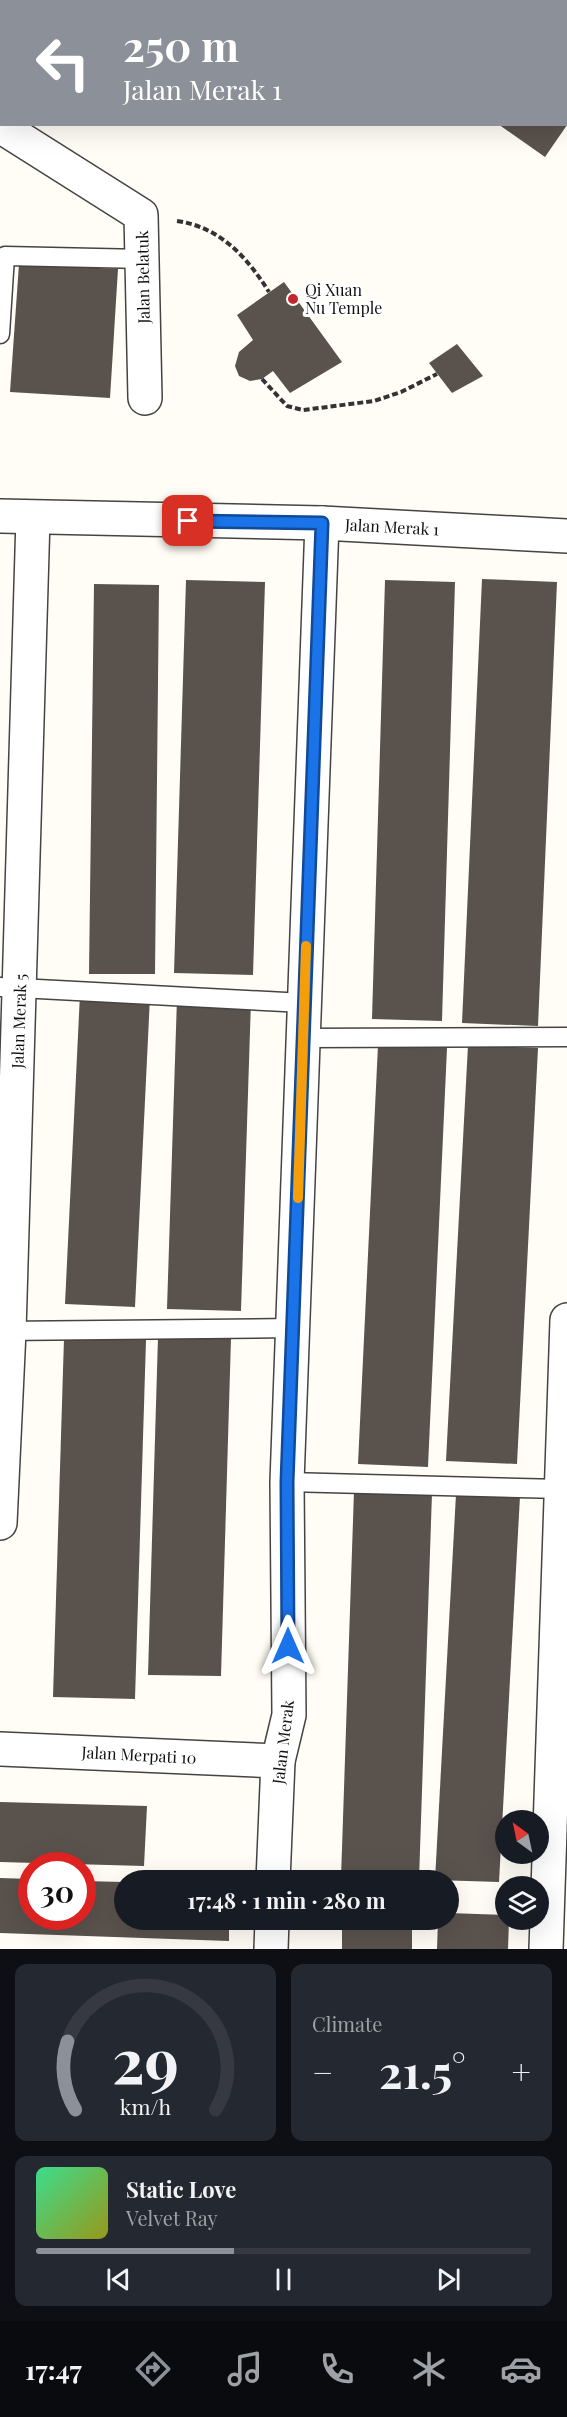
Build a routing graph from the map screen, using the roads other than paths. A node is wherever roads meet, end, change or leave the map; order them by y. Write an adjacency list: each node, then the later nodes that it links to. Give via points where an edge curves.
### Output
1 (0, 126): 2 (street, Jalan Belatuk, via 141,215)
2 (143, 259): 3 (lane, via 4,256); 4 (street, Jalan Belatuk)
3 (0, 334)
4 (146, 398)
5 (0, 516): 6 (street, Jalan Merak 1)
6 (33, 518): 7 (street, Jalan Merak 1); 9 (street, Jalan Merak 5)
7 (322, 523): 8 (street, Jalan Merak 1); 10 (street, Jalan Merak)
8 (567, 536)
9 (10, 987): 10 (lane); 15 (street, Jalan Merak 5)
10 (304, 1003): 12 (street, Jalan Merak)
11 (567, 1037): 12 (lane)
12 (303, 1038): 14 (street, Jalan Merak)
13 (567, 1320): 17 (street)
14 (293, 1328): 15 (lane); 16 (street, Jalan Merak)
15 (4, 1331): 18 (street, Jalan Merak 5)
16 (287, 1482): 17 (lane); 21 (street, Jalan Merak, via 289,1715)
17 (561, 1489): 19 (street)
18 (0, 1523)
19 (563, 1558): 22 (street)
20 (0, 1749): 21 (street, Jalan Merpati 10)
21 (278, 1761): 23 (street, Jalan Merak)
22 (558, 1842): 26 (street)
23 (273, 1870)
24 (272, 1930): 25 (street)
25 (271, 1949)
26 (546, 1949)

